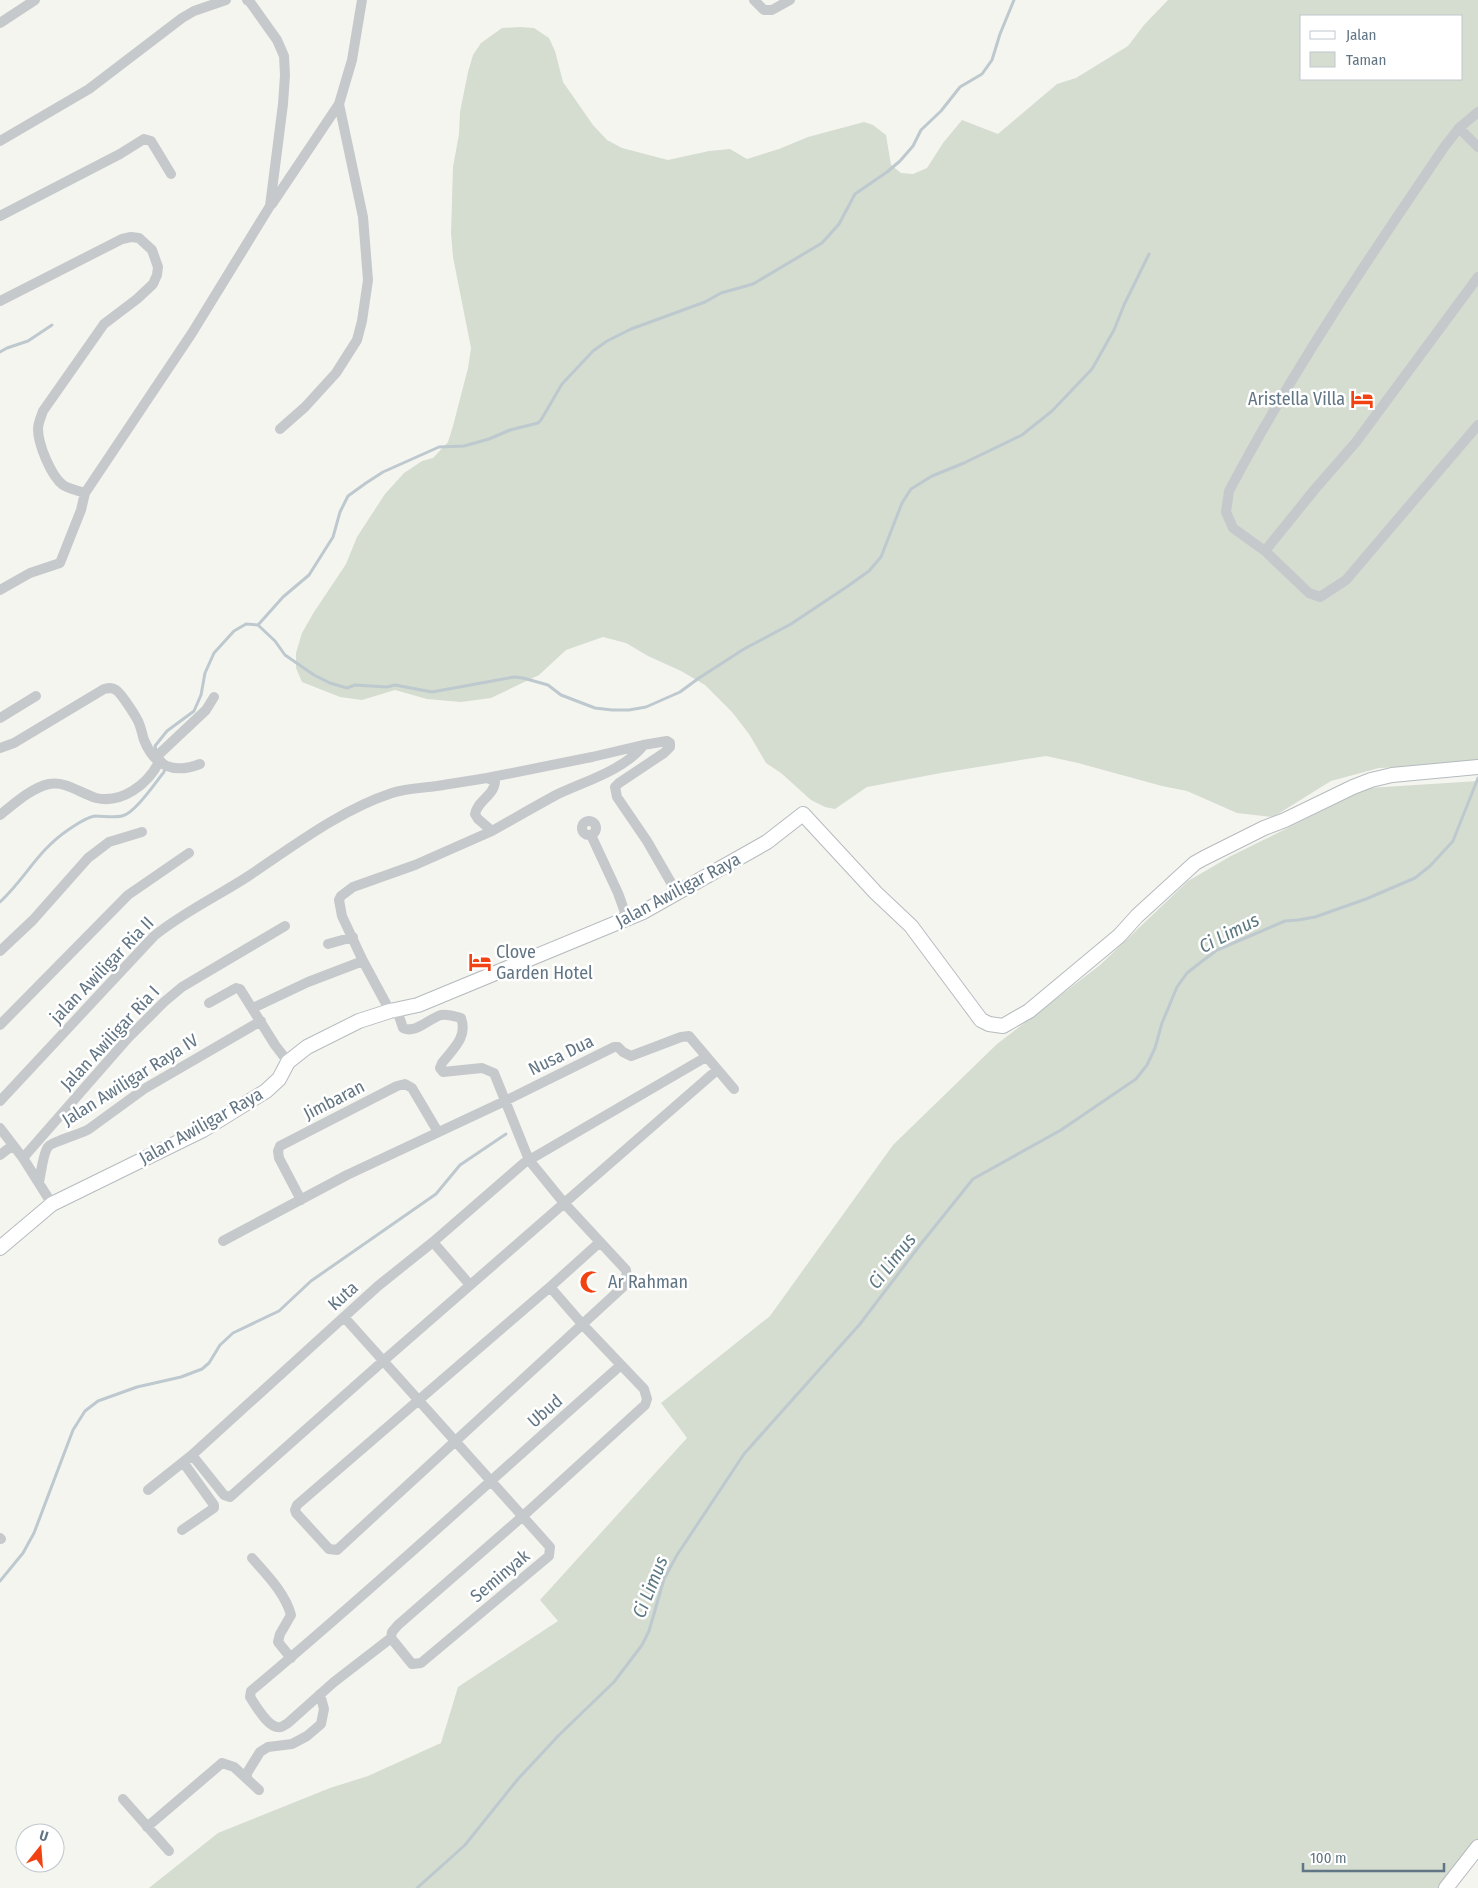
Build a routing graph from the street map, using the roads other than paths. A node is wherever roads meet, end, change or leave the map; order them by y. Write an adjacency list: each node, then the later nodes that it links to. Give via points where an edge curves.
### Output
1 (226, 0): 11 (street, via 182,18 89,89)
2 (247, 0): 14 (street, via 277,40 284,56 283,104)
3 (362, 0): 8 (street, via 352,60)
4 (754, 0): 5 (street, via 764,10 772,10)
5 (790, 0)
6 (29, 1): 7 (street)
7 (0, 23)
8 (339, 104): 14 (street); 19 (street, via 363,217 368,280 362,321 357,340 336,373 305,408)
9 (1478, 112): 10 (street)
10 (1459, 128): 12 (street); 21 (street, via 1364,264 1300,365 1229,492 1226,512 1233,528)
11 (0, 141)
12 (1478, 147)
13 (171, 174): 15 (street, via 151,141 144,139)
14 (270, 206): 20 (street, via 192,333)
15 (0, 216)
16 (1478, 277): 21 (street, via 1356,442)
17 (0, 301): 20 (street, via 122,239 139,238 152,250 158,267 153,284 104,324 39,420 40,445 57,478 67,487)
18 (1478, 425): 21 (street, via 1346,580 1320,597 1309,593)
19 (280, 429)
20 (85, 493): 22 (street, via 60,563 30,573)
21 (1265, 551)
22 (0, 590)
23 (36, 696): 25 (street)
24 (214, 697): 28 (street, via 206,710)
25 (0, 718)
26 (643, 745): 31 (street, jalan Awiligar Ria II); 33 (street, via 611,770); 37 (street, jalan Awiligar Ria II, via 670,743 664,752 619,783 615,787 616,793)
27 (0, 748): 28 (street, via 110,688 117,690 138,721 145,742)
28 (157, 760): 29 (street, via 174,768 187,769); 32 (street, via 148,778 125,794 97,798 70,786 50,784)
29 (200, 764)
30 (1478, 767): 37 (street, Jalan Awiligar Raya, via 1392,774 1353,786 1194,863 1120,936 1029,1011 1003,1026 989,1024 979,1017 911,926 803,814 767,842)
31 (486, 778): 33 (street, via 495,781 494,786 475,814); 53 (street, jalan Awiligar Ria II, via 394,792 338,819 168,925 154,936)
32 (0, 815)
33 (492, 831): 40 (street, via 343,893 339,900 340,910)
34 (142, 832): 42 (street, via 109,842 88,858)
35 (591, 835): 38 (street)
36 (189, 853): 48 (street, via 128,895)
37 (678, 893): 38 (street, Jalan Awiligar Raya)
38 (627, 918): 46 (street, Jalan Awiligar Raya, via 425,1003)
39 (285, 926): 59 (street, Jalan Awiligar Ria I, via 182,987 164,1002 128,1038)
40 (353, 937): 41 (street); 43 (street)
41 (328, 944)
42 (0, 951)
43 (363, 960): 45 (street); 46 (street)
44 (209, 1003): 45 (street, via 238,988)
45 (252, 1008): 47 (street)
46 (394, 1010): 50 (street, Jalan Awiligar Raya, via 342,1028 307,1047); 54 (street, via 406,1030 440,1016 461,1018 463,1036 440,1068 448,1073 482,1068 490,1070)
47 (261, 1021): 50 (street); 61 (street, Jalan Awiligar Raya IV, via 144,1089 89,1129 52,1143 46,1150)
48 (0, 1025)
49 (706, 1057): 51 (street, Nusa Dua); 54 (street, Nusa Dua, via 689,1036 631,1056 614,1047); 60 (street)
50 (288, 1062): 64 (street, Jalan Awiligar Raya, via 274,1084 203,1130)
51 (717, 1070): 52 (street, Nusa Dua); 63 (street)
52 (734, 1089)
53 (0, 1101)
54 (505, 1101): 56 (street); 60 (street)
55 (0, 1128): 57 (street)
56 (438, 1132): 62 (street); 62 (street, Jimbaran, via 412,1088 405,1084 397,1086 280,1146 279,1158)
57 (13, 1145): 58 (street); 59 (street)
58 (0, 1155)
59 (23, 1158): 61 (street)
60 (529, 1160): 63 (street); 66 (street, Kuta)
61 (40, 1182): 64 (street)
62 (302, 1200): 65 (street)
63 (564, 1203): 67 (street); 69 (street)
64 (52, 1204): 68 (street, Jalan Awiligar Raya)
65 (223, 1241)
66 (432, 1242): 69 (street); 71 (street, Kuta)
67 (600, 1242): 70 (street); 72 (street, via 626,1270 627,1278 624,1286)
68 (0, 1248)
69 (470, 1285): 73 (street)
70 (550, 1287): 72 (street); 75 (street)
71 (344, 1317): 73 (street); 77 (street, Kuta)
72 (583, 1325): 74 (street); 76 (street)
73 (382, 1362): 75 (street); 77 (street, via 230,1497)
74 (621, 1365): 78 (street, Ubud); 80 (street, via 644,1389 645,1405)
75 (418, 1400): 76 (street); 76 (street, via 297,1505 296,1513 329,1549 338,1550)
76 (454, 1442): 78 (street)
77 (187, 1459): 79 (street, Kuta); 81 (street, via 214,1508)
78 (490, 1480): 80 (street); 84 (street)
79 (148, 1490)
80 (523, 1516): 83 (street, Seminyak, via 398,1626); 83 (street, Seminyak, via 550,1547 549,1556 421,1663 412,1664)
81 (182, 1530)
82 (252, 1558): 84 (street, via 289,1607 292,1615 278,1642)
83 (391, 1638): 85 (street)
84 (291, 1658): 85 (street, via 250,1694 270,1724 280,1727)
85 (320, 1694): 86 (street, via 324,1709 321,1724 292,1744 268,1747 260,1752 247,1773)
86 (247, 1779): 87 (street); 89 (street, via 234,1768 222,1764)
87 (259, 1790)
88 (122, 1799): 89 (street)
89 (147, 1827): 91 (street)
90 (1478, 1847): 92 (street)
91 (169, 1851)
92 (1457, 1874): 93 (street); 94 (street)
93 (1446, 1888)
94 (1456, 1888)

